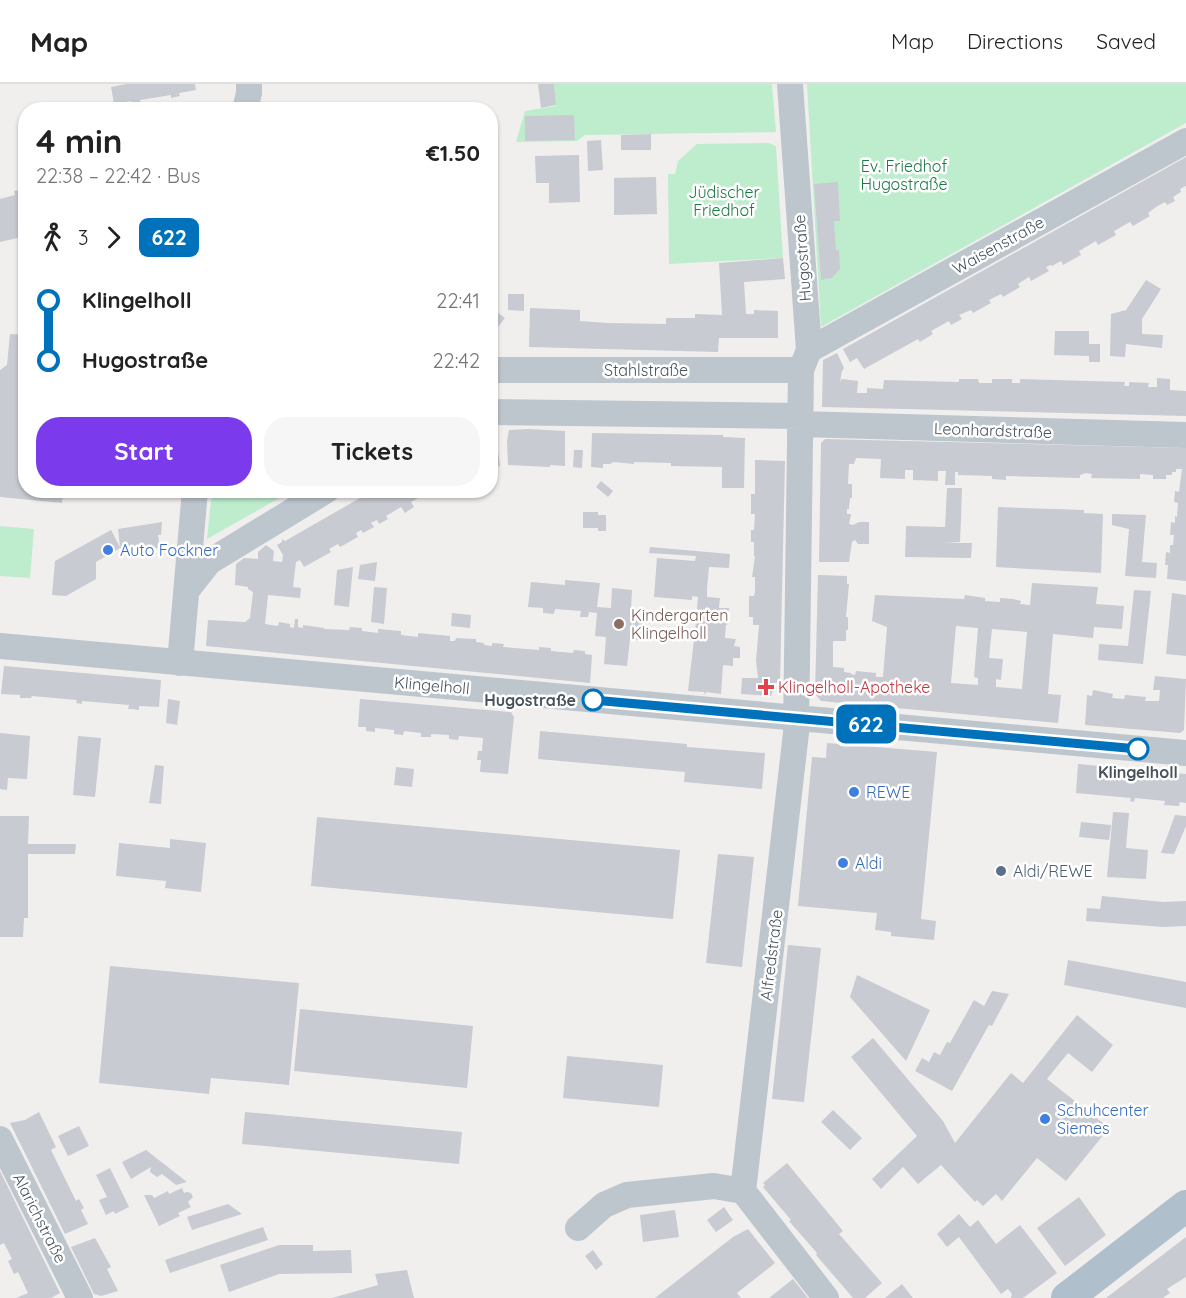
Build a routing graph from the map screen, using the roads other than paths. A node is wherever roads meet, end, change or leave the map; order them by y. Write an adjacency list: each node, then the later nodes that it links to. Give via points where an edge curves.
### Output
1 (249, 84): 3 (street)
2 (790, 84): 5 (street, Hugostraße)
3 (247, 102)
4 (1186, 141): 5 (street, Waisenstraße)
5 (805, 360): 6 (street, Stahlstraße); 8 (street, Hugostraße)
6 (498, 370)
7 (498, 412): 8 (street)
8 (801, 420): 9 (street, Leonhardstraße); 15 (street, Hugostraße)
9 (1186, 435)
10 (194, 498): 12 (street)
11 (314, 498): 12 (street, via 209,562)
12 (187, 590): 14 (street)
13 (0, 646): 14 (street, Klingelholl)
14 (180, 663): 15 (street, Klingelholl)
15 (797, 718): 16 (street, Klingelholl); 18 (street, Alfredstraße)
16 (1186, 753)
17 (0, 1139): 21 (street, Alarichstraße)
18 (743, 1191): 20 (street, via 714,1186 627,1195 604,1205); 22 (street)
19 (1186, 1206): 23 (main road)
20 (578, 1228)
21 (80, 1298)
22 (826, 1298)
23 (1067, 1298)

